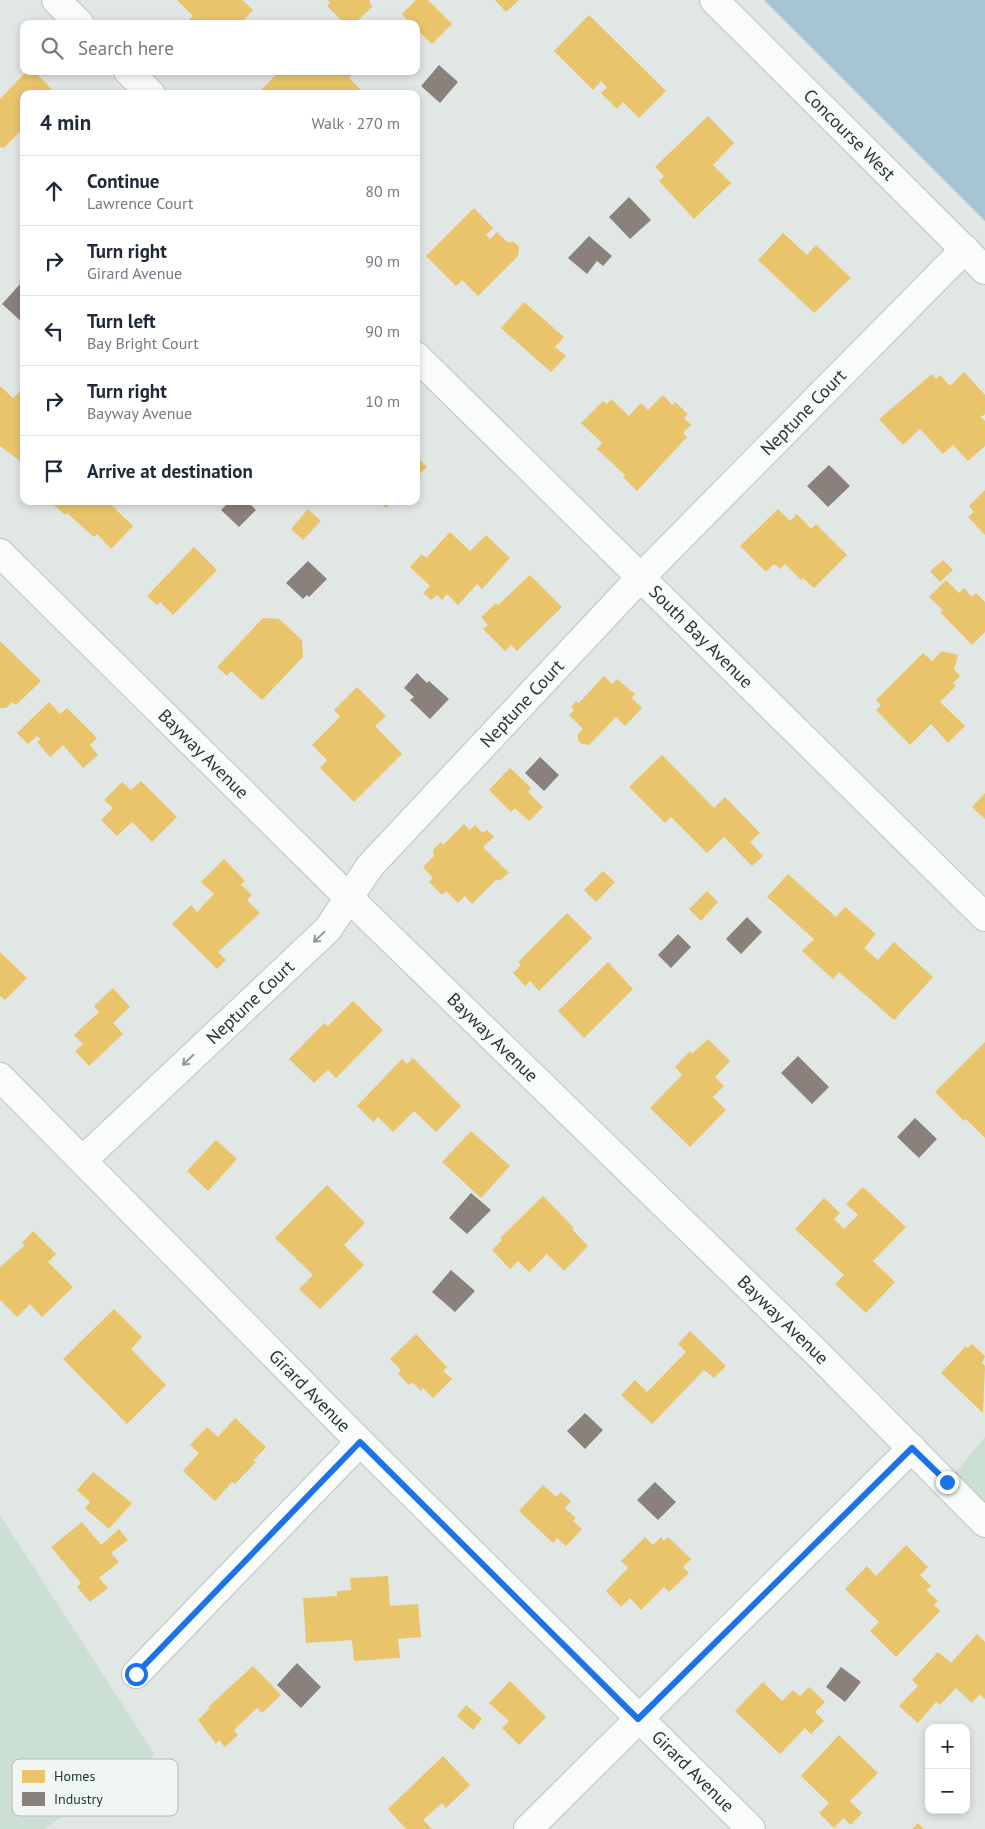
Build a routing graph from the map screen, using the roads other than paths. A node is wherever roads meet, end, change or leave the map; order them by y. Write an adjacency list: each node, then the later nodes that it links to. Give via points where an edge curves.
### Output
1 (56, 0): 3 (street)
2 (714, 0): 6 (street, Concourse West)
3 (76, 20)
4 (132, 75): 5 (street)
5 (147, 90)
6 (965, 250): 7 (street, Concourse West); 10 (street, Neptune Court)
7 (985, 270)
8 (420, 360): 10 (street, South Bay Avenue)
9 (0, 553): 11 (street, Bayway Avenue)
10 (640, 578): 11 (street, Neptune Court, via 370,866); 12 (street, South Bay Avenue)
11 (348, 897): 14 (street, Neptune Court, one-way to 14, via 328,929); 16 (street, Bayway Avenue)
12 (985, 917)
13 (0, 1077): 14 (street, Girard Avenue)
14 (84, 1160): 15 (street, Girard Avenue)
15 (360, 1442): 18 (street); 19 (street, Girard Avenue)
16 (912, 1448): 17 (street, Bayway Avenue); 19 (street)
17 (985, 1522)
18 (136, 1674)
19 (638, 1719): 20 (street); 21 (street, Girard Avenue)
20 (528, 1829)
21 (751, 1829)

